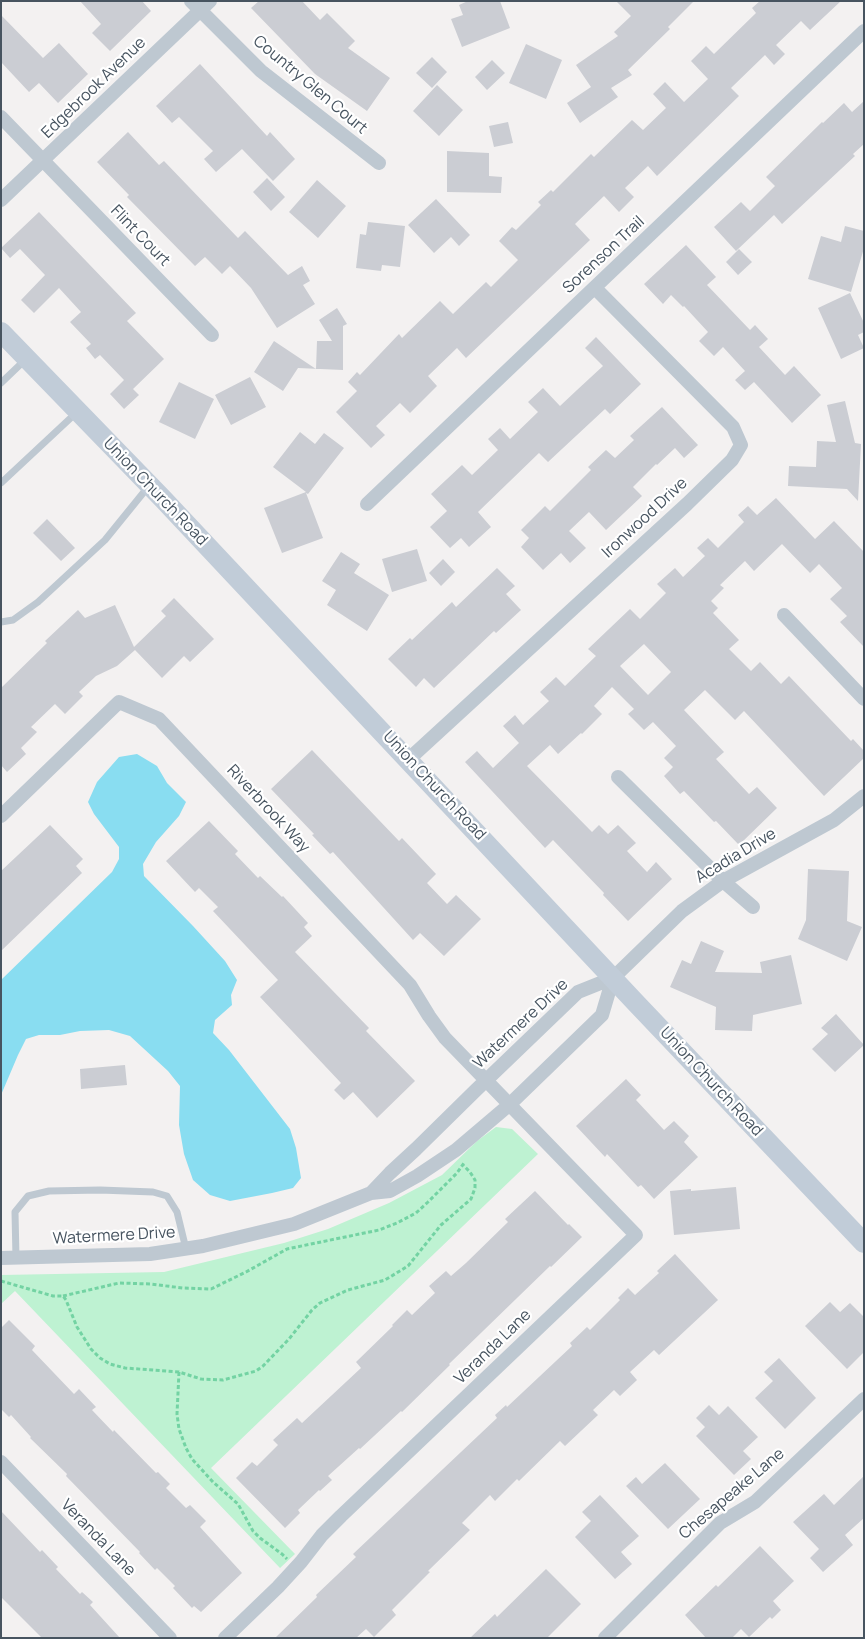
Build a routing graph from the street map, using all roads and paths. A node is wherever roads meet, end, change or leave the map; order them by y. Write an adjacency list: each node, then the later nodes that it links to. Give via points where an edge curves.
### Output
1 (200, 4): 4 (street, Edgebrook Avenue); 5 (street, Country Glen Court, via 261,71)
2 (864, 31): 7 (street, Sorenson Trail)
3 (1, 116): 4 (street, Flint Court)
4 (44, 161): 6 (street, Edgebrook Avenue); 9 (street, Flint Court)
5 (379, 163)
6 (1, 200)
7 (595, 288): 15 (street, Sorenson Trail); 19 (street, Ironwood Drive, via 733,427 741,444 732,460 686,504)
8 (1, 332): 10 (street, Union Church Road)
9 (212, 334)
10 (27, 358): 11 (lane); 12 (street, Union Church Road)
11 (1, 382)
12 (78, 411): 13 (lane); 14 (street, Union Church Road)
13 (1, 483)
14 (150, 485): 17 (lane, via 105,540 38,602 12,620); 19 (street, Union Church Road)
15 (367, 504)
16 (784, 615): 18 (street)
17 (1, 622)
18 (864, 699)
19 (409, 759): 25 (street, Union Church Road)
20 (618, 777): 23 (street)
21 (864, 796): 23 (street, Acadia Drive, via 834,820)
22 (1, 816): 26 (street, Riverbrook Way, via 119,702 159,719 410,986 445,1038)
23 (723, 881): 24 (street); 25 (street, Acadia Drive, via 682,911)
24 (753, 907)
25 (613, 978): 26 (street, Watermere Drive, via 578,992); 27 (street, Watermere Drive, via 602,1015); 30 (street, Union Church Road)
26 (486, 1080): 27 (street, Veranda Lane); 29 (street, Watermere Drive)
27 (509, 1105): 29 (street, Watermere Drive, via 456,1150 417,1176 390,1191); 38 (street, Veranda Lane, via 636,1235 322,1534)
28 (463, 1165): 35 (path, via 475,1180 470,1200 442,1225 401,1272 320,1303 273,1356 256,1370 223,1380 201,1379)
29 (370, 1193): 31 (street, Watermere Drive, via 294,1224)
30 (864, 1243)
31 (186, 1249): 33 (street, Watermere Drive, via 150,1254); 33 (lane, via 177,1212 167,1196 154,1192 49,1191 28,1196 15,1212)
32 (1, 1258): 33 (street, Watermere Drive)
33 (16, 1258)
34 (1, 1281): 35 (path, via 63,1296 77,1327 100,1358 110,1364)
35 (179, 1372): 38 (path, via 178,1422 192,1460 238,1504 260,1538 282,1554)
36 (864, 1400): 41 (street, Chesapeake Lane, via 755,1502 720,1523)
37 (1, 1462): 39 (street, Veranda Lane)
38 (295, 1569): 40 (street, Veranda Lane)
39 (170, 1638)
40 (225, 1638)
41 (604, 1638)

